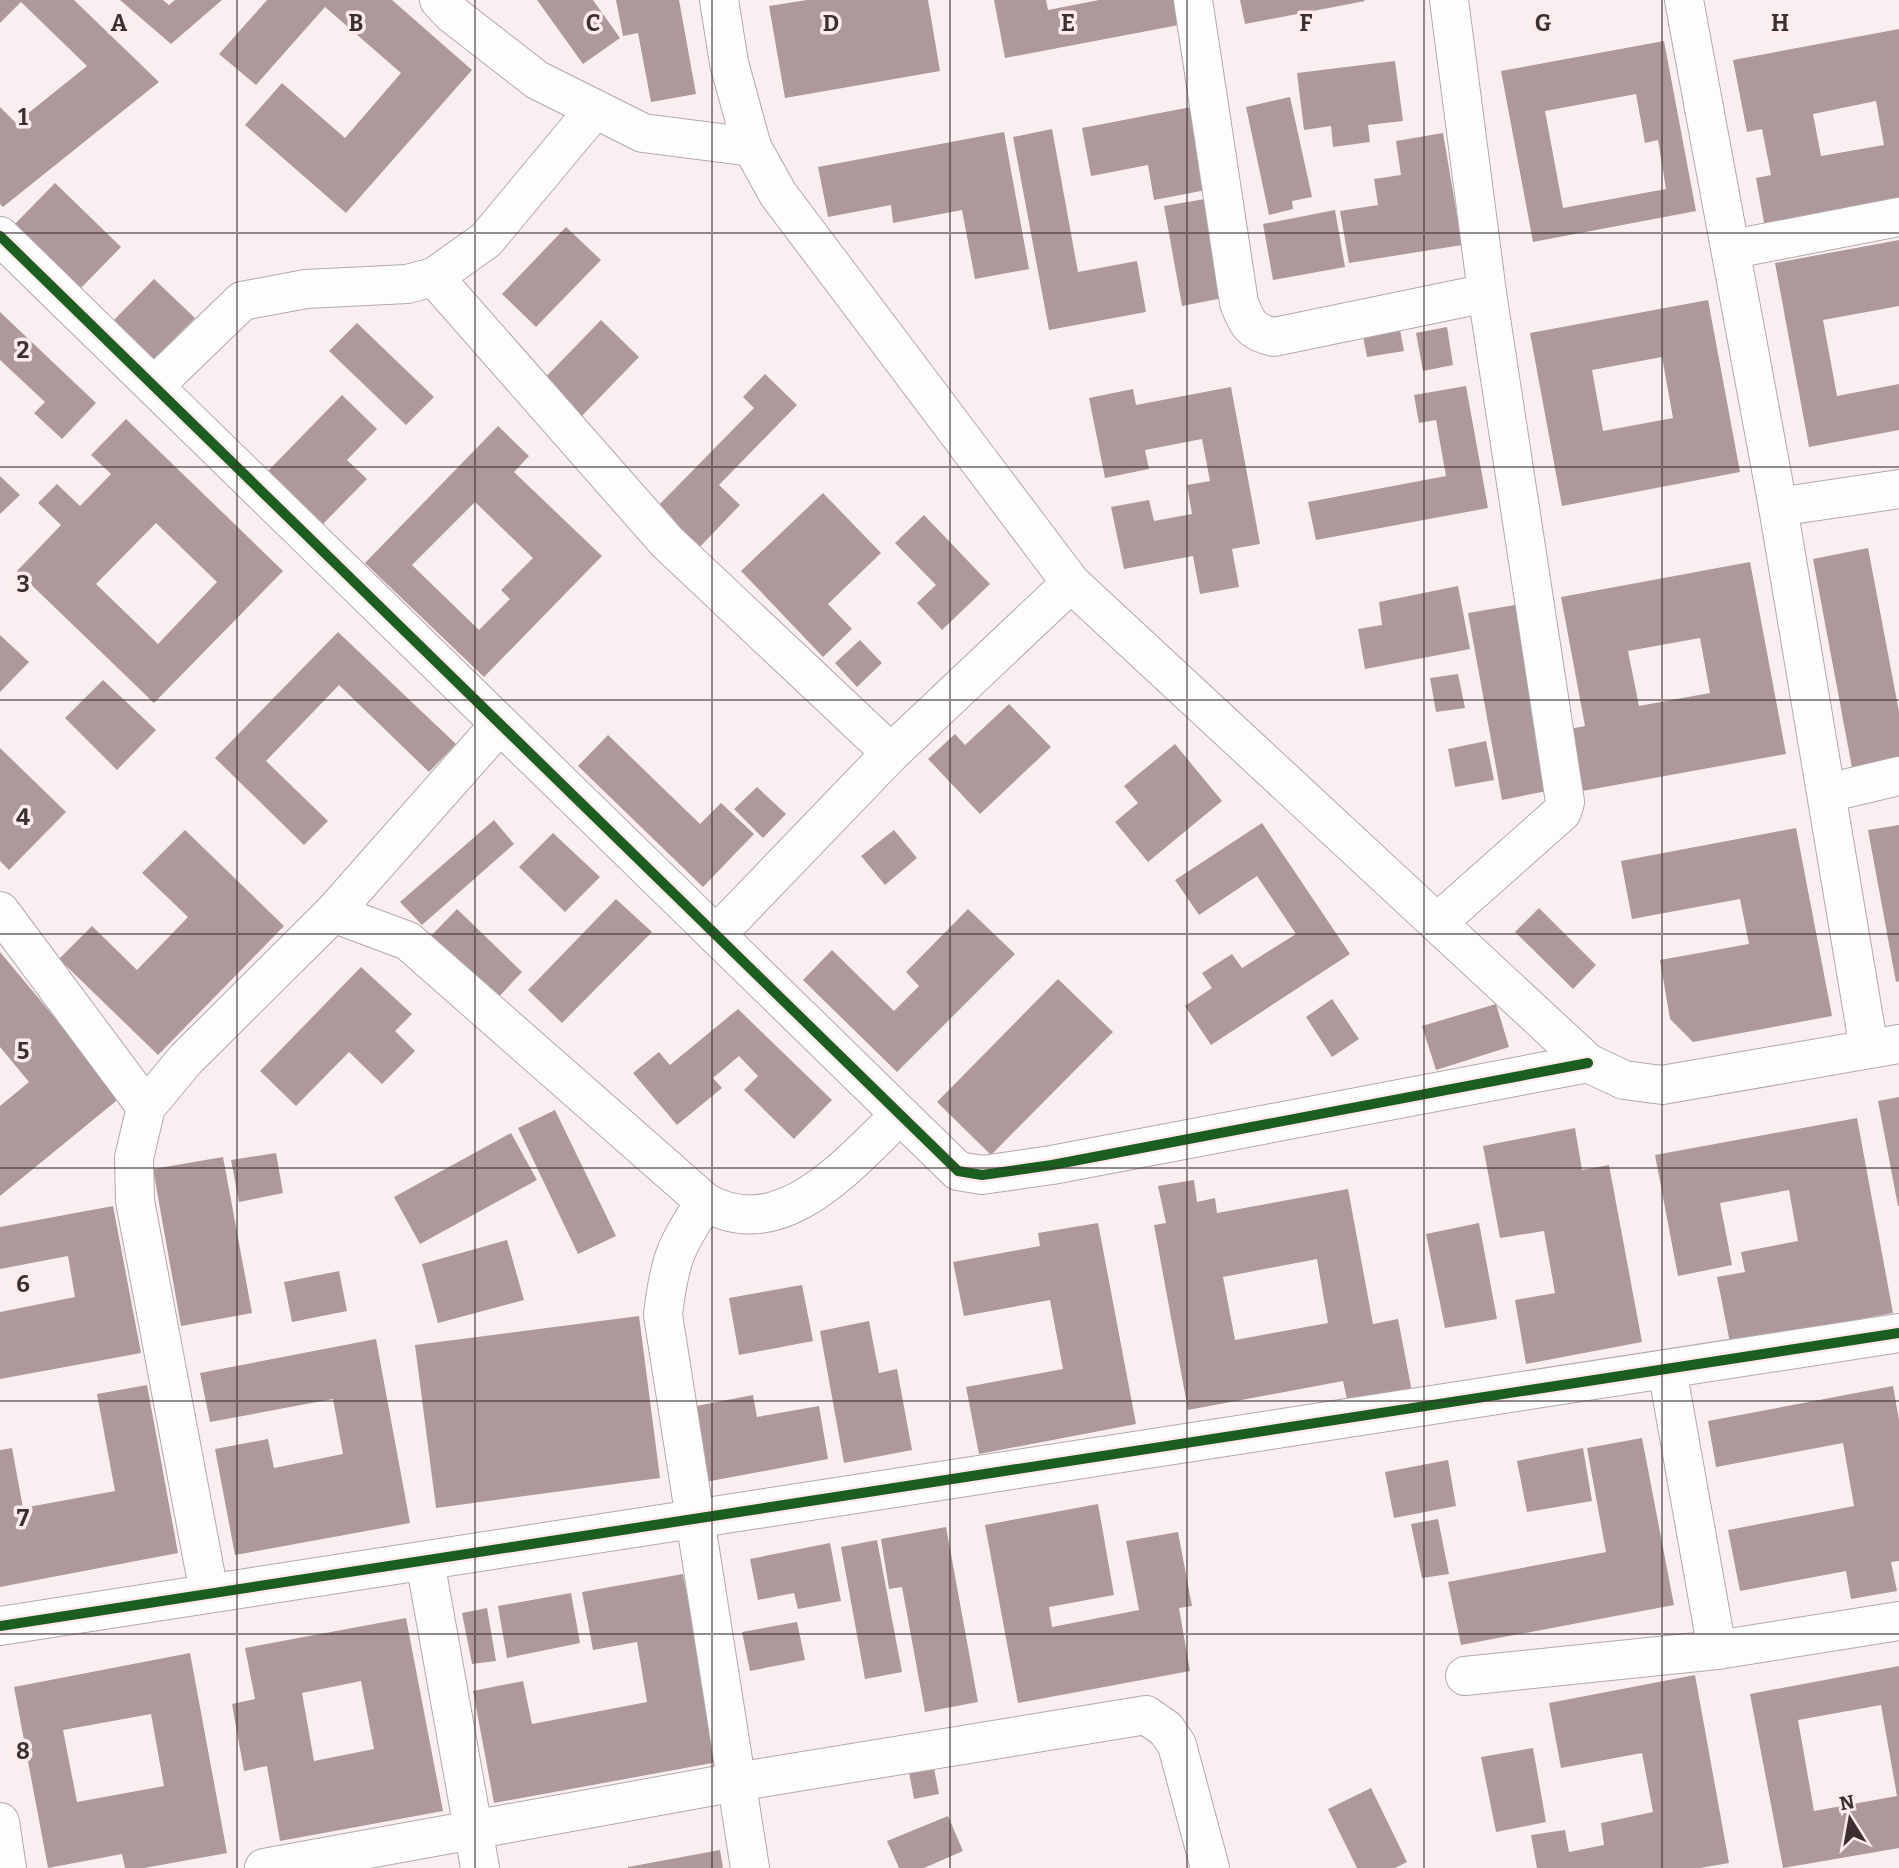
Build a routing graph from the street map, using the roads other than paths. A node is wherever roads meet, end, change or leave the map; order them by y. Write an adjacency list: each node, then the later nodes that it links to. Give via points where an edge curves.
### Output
1 (439, 0): 6 (street, via 537,80)
2 (719, 0): 7 (street, via 729,63)
3 (1193, 0): 12 (street, via 1239,303 1257,334 1274,337)
4 (1449, 0): 12 (street)
5 (1684, 0): 10 (street)
6 (594, 109): 7 (street, via 643,133); 11 (street, via 486,240)
7 (752, 147): 16 (street, via 778,194)
8 (1899, 217): 10 (street)
9 (0, 236): 13 (street)
10 (1733, 249): 15 (street)
11 (434, 277): 13 (street, via 407,284 306,289 242,301); 18 (street, via 667,542)
12 (1487, 293): 23 (street, via 1565,802 1562,811)
13 (154, 386): 17 (street)
14 (1899, 489): 15 (street)
15 (1778, 507): 20 (street)
16 (1071, 583): 18 (street); 23 (street)
17 (500, 724): 22 (street); 24 (street)
18 (891, 753): 24 (street)
19 (1899, 776): 20 (street)
20 (1827, 793): 25 (street)
21 (0, 911): 27 (street)
22 (333, 913): 27 (street, via 186,1059); 29 (street, via 408,941)
23 (1437, 923): 26 (street)
24 (716, 934): 28 (street)
25 (1884, 1047): 26 (street, via 1662,1085 1624,1080)
26 (1588, 1063): 28 (street, via 982,1175 958,1171)
27 (146, 1107): 34 (street, via 134,1158 135,1201)
28 (900, 1115): 29 (street, via 826,1185 796,1203 747,1215 726,1214)
29 (705, 1202): 32 (street, via 678,1242 667,1278 663,1315)
30 (1899, 1333): 31 (street)
31 (1667, 1369): 32 (street); 37 (street)
32 (695, 1519): 33 (street); 39 (street)
33 (425, 1561): 34 (street); 41 (street)
34 (209, 1593): 36 (street)
35 (1899, 1621): 37 (street)
36 (0, 1626)
37 (1717, 1650): 38 (street)
38 (1465, 1676)
39 (736, 1782): 41 (street); 45 (street); 46 (street, via 1146,1716 1166,1729 1177,1745)
40 (0, 1822): 42 (street)
41 (473, 1829): 43 (street); 44 (street)
42 (7, 1868)
43 (264, 1868)
44 (480, 1868)
45 (750, 1868)
46 (1210, 1868)

